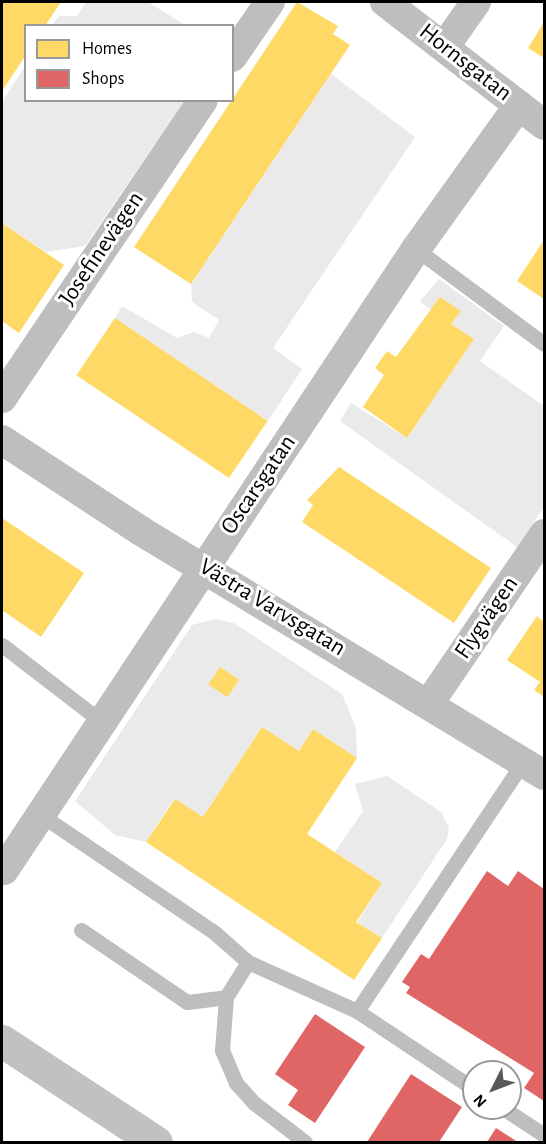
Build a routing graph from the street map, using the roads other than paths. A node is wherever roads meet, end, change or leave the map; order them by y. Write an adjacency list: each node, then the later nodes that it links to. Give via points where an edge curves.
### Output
1 (270, 2): 5 (street)
2 (385, 2): 4 (street, Hornsgatan)
3 (476, 2): 4 (street)
4 (445, 46): 7 (street, Hornsgatan)
5 (234, 54)
6 (202, 102): 11 (street, Josefinevägen)
7 (519, 105): 8 (street, Hornsgatan); 9 (street, Oscarsgatan)
8 (544, 125)
9 (416, 249): 10 (lane); 14 (street, Oscarsgatan)
10 (544, 344)
11 (2, 398)
12 (2, 440): 14 (street, Västra Varvsgatan)
13 (544, 534): 16 (street, Flygvägen)
14 (205, 568): 16 (street, Västra Varvsgatan); 17 (street, Oscarsgatan)
15 (2, 645): 17 (lane)
16 (430, 702): 18 (street, Västra Varvsgatan)
17 (102, 722): 19 (street, Oscarsgatan)
18 (534, 768): 24 (lane)
19 (40, 815): 20 (street, Oscarsgatan); 22 (lane, via 215,933)
20 (4, 870)
21 (81, 930): 23 (lane, via 187,1002)
22 (248, 962): 23 (lane); 24 (lane)
23 (226, 997): 30 (lane, via 222,1050 236,1083)
24 (357, 1011): 26 (lane)
25 (2, 1041): 29 (main road)
26 (462, 1081)
27 (521, 1120): 28 (lane)
28 (544, 1136)
29 (156, 1143)
30 (305, 1143)

